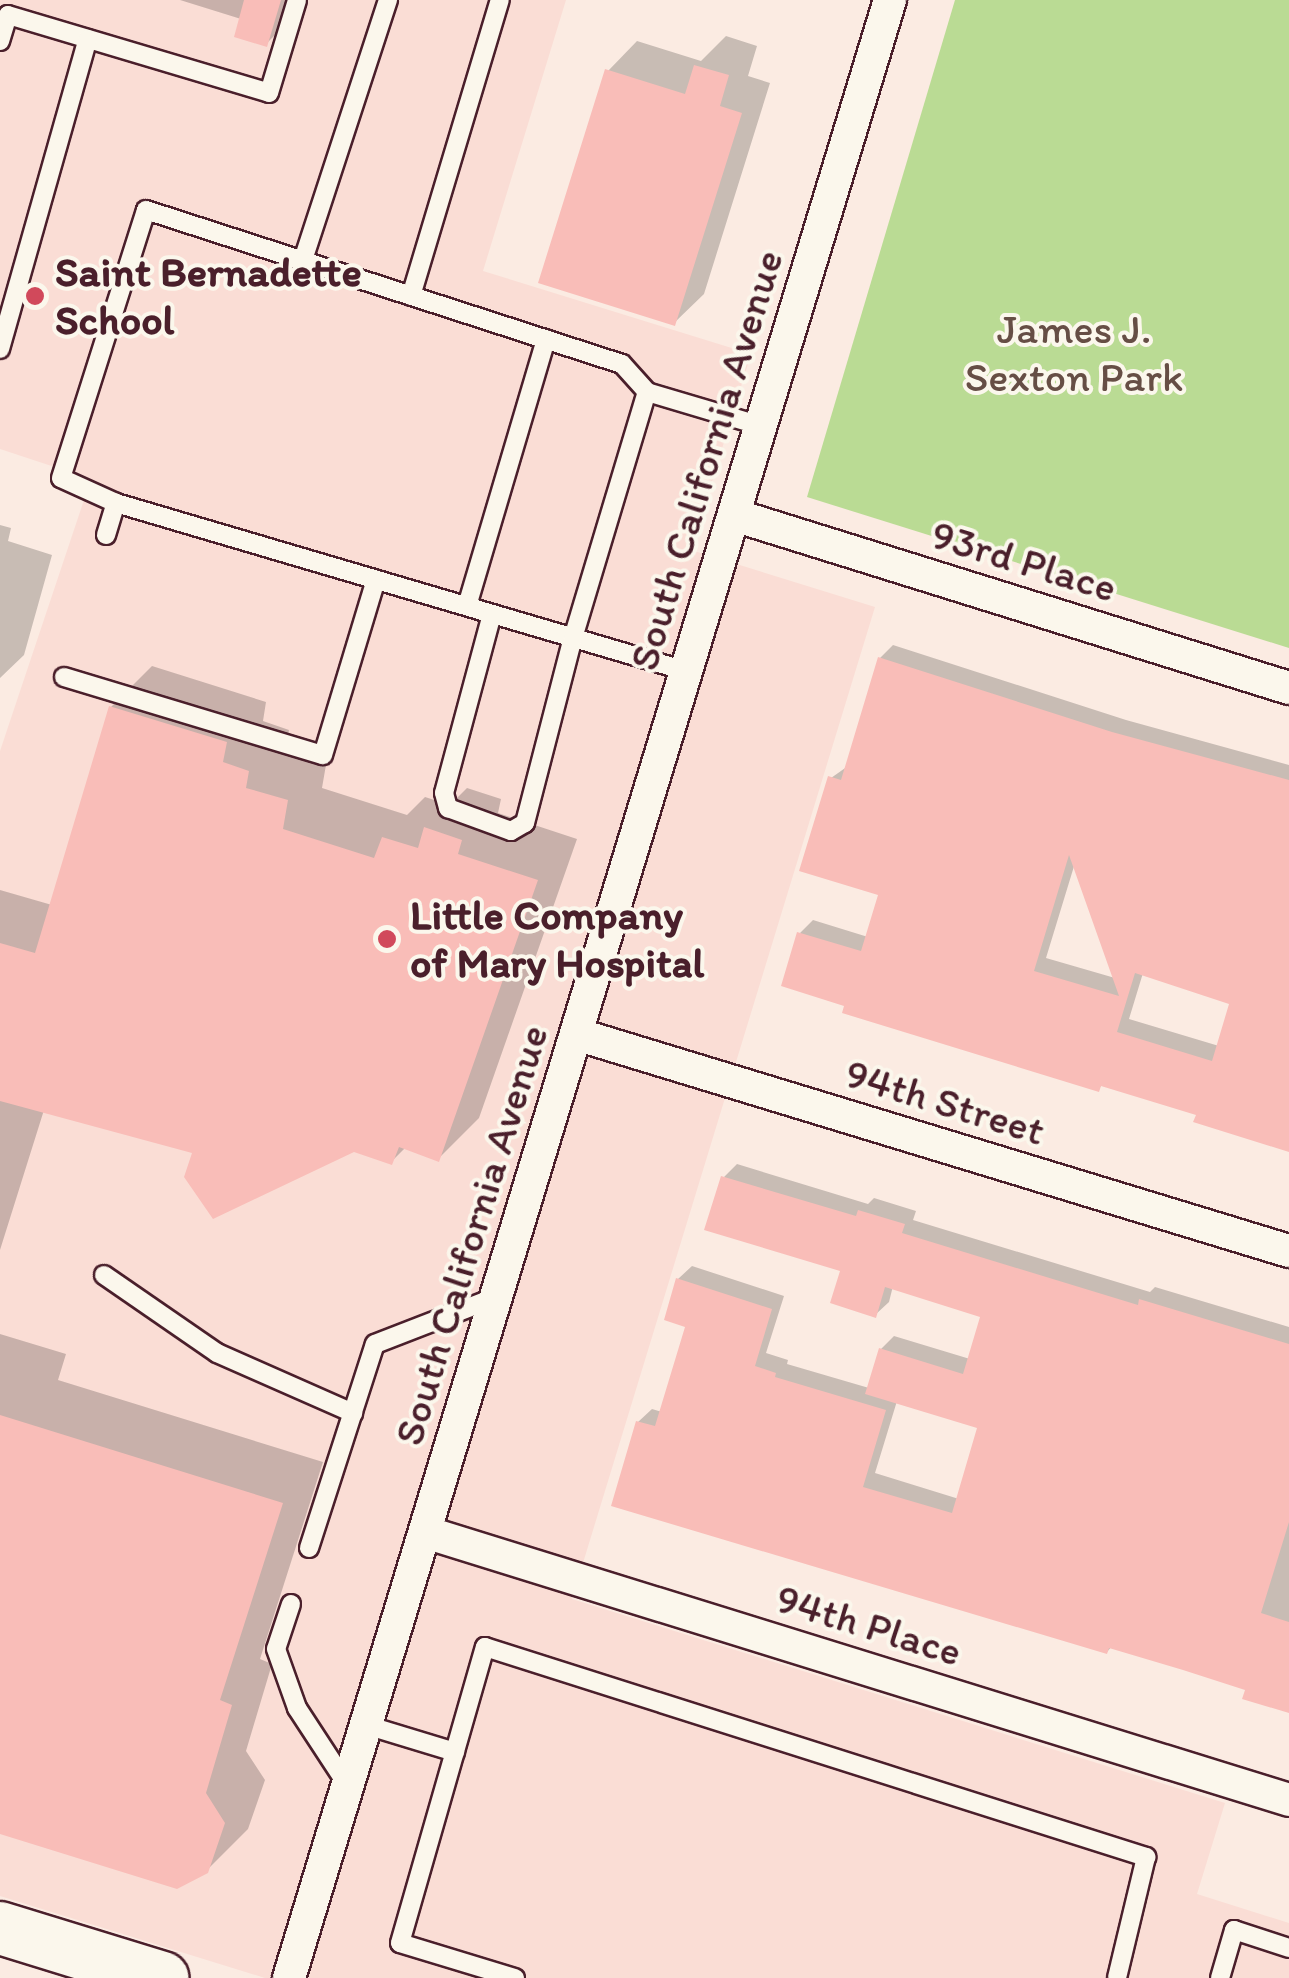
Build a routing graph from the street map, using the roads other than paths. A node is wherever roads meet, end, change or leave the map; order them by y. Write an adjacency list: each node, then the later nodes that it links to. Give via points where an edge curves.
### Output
1 (298, 0): 5 (lane, via 269,93)
2 (388, 0): 7 (lane)
3 (500, 0): 8 (lane)
4 (890, 0): 12 (street, South California Avenue)
5 (88, 39): 6 (lane, via 8,15); 10 (lane)
6 (0, 41)
7 (303, 260): 8 (lane); 13 (lane, via 146,210 61,478)
8 (411, 296): 9 (lane)
9 (546, 340): 11 (lane, via 622,364); 17 (lane)
10 (0, 349)
11 (646, 392): 12 (lane); 19 (lane)
12 (761, 426): 14 (street, South California Avenue)
13 (116, 502): 15 (lane); 16 (lane)
14 (734, 515): 20 (street, South California Avenue); 22 (street, 93rd Place)
15 (106, 535)
16 (376, 580): 17 (lane); 21 (lane, via 323,755)
17 (467, 606): 18 (lane)
18 (492, 614): 19 (lane); 19 (lane, via 444,793 448,808 511,831 525,823)
19 (572, 638): 20 (lane)
20 (686, 672): 23 (street, South California Avenue)
21 (64, 678)
22 (1289, 688)
23 (576, 1034): 24 (street, 94th Street); 26 (street, South California Avenue)
24 (1289, 1251)
25 (104, 1275): 27 (lane, via 217,1352)
26 (497, 1296): 27 (lane, via 376,1344); 28 (street, South California Avenue)
27 (353, 1413): 29 (lane)
28 (425, 1532): 31 (street, South California Avenue); 34 (street, 94th Place)
29 (309, 1548)
30 (291, 1604): 33 (lane, via 276,1648 297,1708)
31 (366, 1725): 32 (lane); 33 (street, South California Avenue)
32 (455, 1752): 39 (lane, via 400,1944); 40 (lane, via 485,1647 1146,1857)
33 (348, 1786): 38 (street, South California Avenue)
34 (1289, 1800)
35 (0, 1928): 37 (main road)
36 (1289, 1948): 41 (lane, via 1234,1930)
37 (164, 1978)
38 (290, 1978)
39 (515, 1978)
40 (1117, 1978)
41 (1220, 1978)

